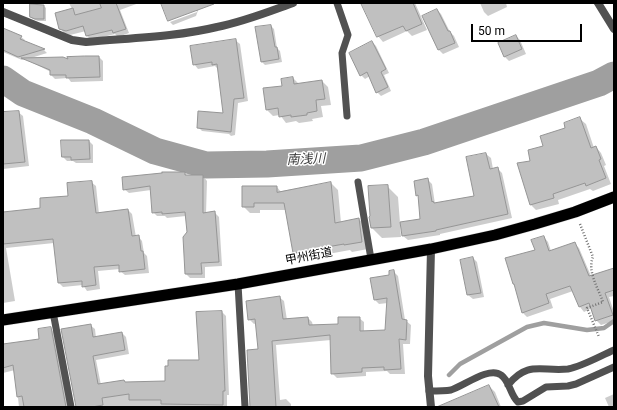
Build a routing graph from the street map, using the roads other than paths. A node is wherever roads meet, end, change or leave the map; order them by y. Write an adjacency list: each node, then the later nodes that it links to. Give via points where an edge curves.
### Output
1 (293, 3): 4 (street, via 215,28 86,42 72,40)
2 (337, 3): 6 (lane, via 348,35 342,53)
3 (598, 3): 5 (street)
4 (3, 12)
5 (614, 29)
6 (347, 116)
7 (358, 182): 10 (lane)
8 (614, 197): 9 (highway, 甲州街道, via 535,224)
9 (431, 249): 10 (highway, 甲州街道); 17 (street)
10 (371, 259): 11 (highway, 甲州街道)
11 (238, 284): 12 (highway, 甲州街道); 19 (lane)
12 (53, 312): 13 (highway, 甲州街道); 18 (lane)
13 (3, 320)
14 (614, 350): 16 (lane, via 568,369 543,368 525,371 519,373)
15 (614, 367): 16 (lane, via 576,384 546,387 518,402)
16 (508, 385): 17 (lane, via 501,374 495,373 451,390)
17 (429, 391): 20 (street)
18 (71, 407)
19 (245, 407)
20 (431, 407)

